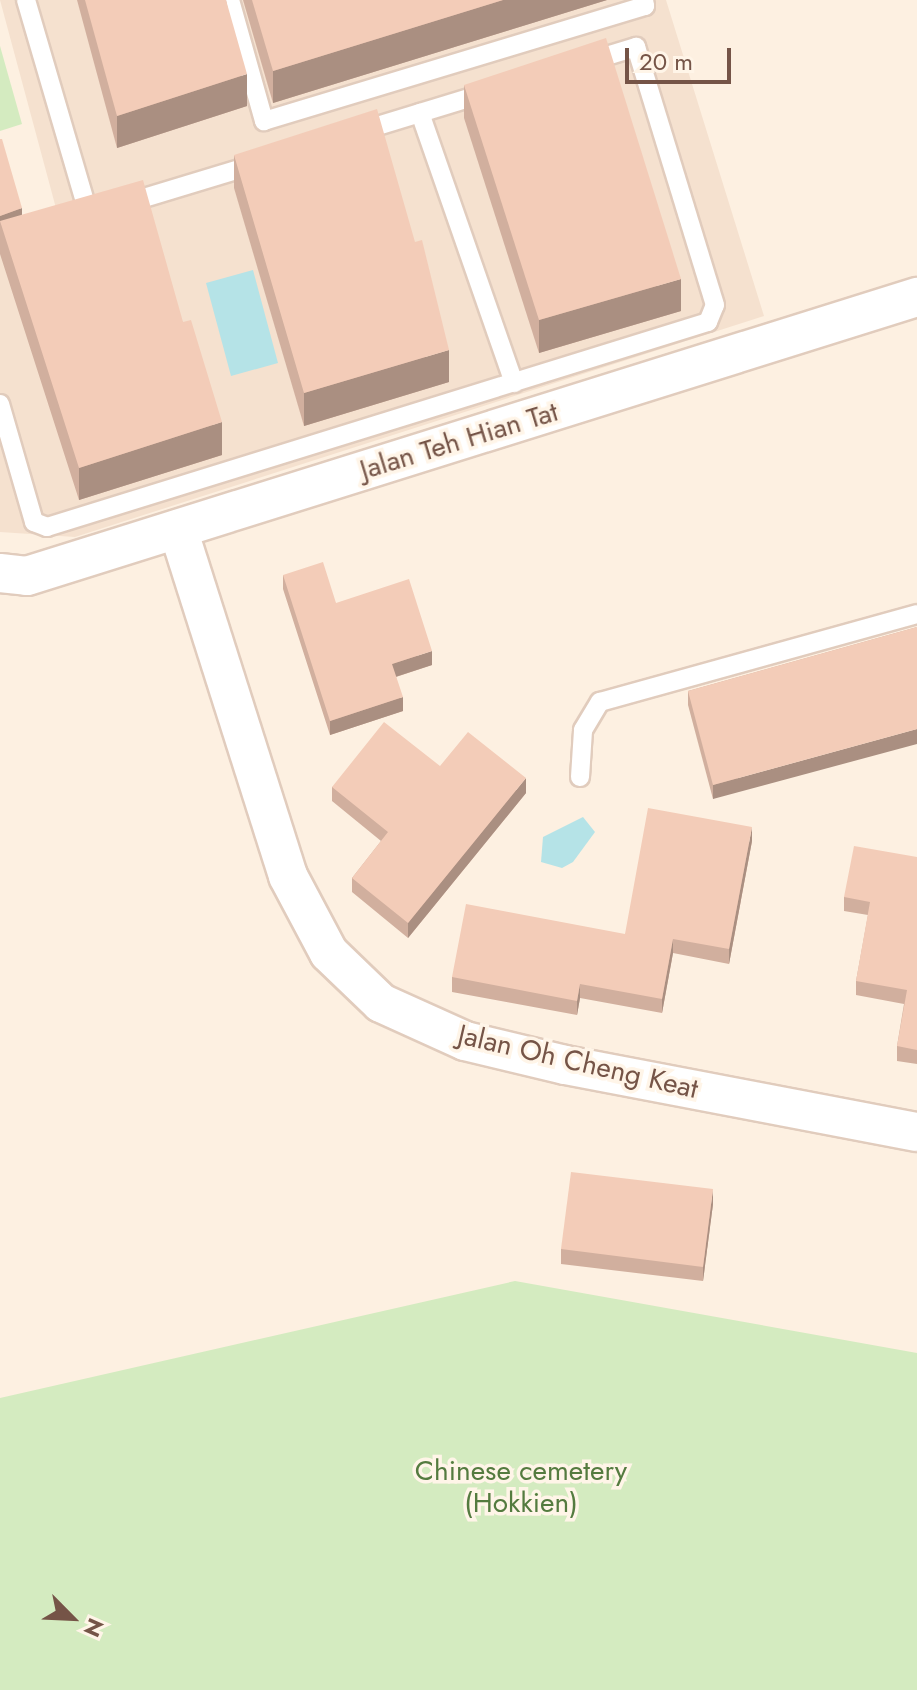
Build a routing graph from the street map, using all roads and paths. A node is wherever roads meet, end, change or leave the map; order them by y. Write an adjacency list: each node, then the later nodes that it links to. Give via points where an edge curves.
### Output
1 (26, 0): 8 (lane, via 82,217)
2 (230, 0): 3 (lane, via 264,121 645,6)
3 (644, 0)
4 (576, 66): 10 (lane, via 636,47 715,305 708,322)
5 (500, 89): 6 (lane)
6 (420, 113): 7 (lane); 10 (lane)
7 (344, 136)
8 (269, 159)
9 (917, 297): 12 (street, Jalan Teh Hian Tat)
10 (514, 383): 11 (lane, via 47,527 34,522)
11 (0, 404)
12 (178, 529): 13 (street, Jalan Teh Hian Tat, via 27,576); 16 (street, Jalan Oh Cheng Keat, via 288,876 329,953 381,1003 465,1041)
13 (0, 573)
14 (917, 614): 15 (lane, via 600,702 583,730)
15 (580, 777)
16 (917, 1132)

